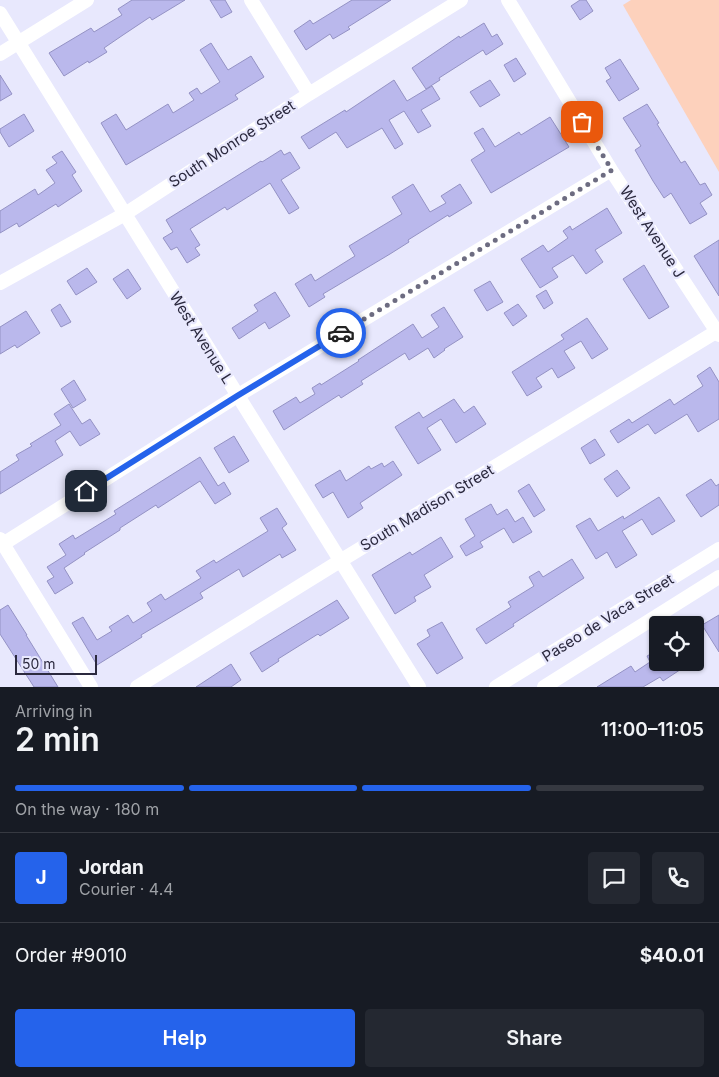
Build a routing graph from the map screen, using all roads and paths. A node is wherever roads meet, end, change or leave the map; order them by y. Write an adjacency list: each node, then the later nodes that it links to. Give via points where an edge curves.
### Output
1 (87, 0): 6 (street)
2 (251, 0): 8 (street)
3 (461, 0): 8 (street, South Monroe Street)
4 (508, 0): 9 (street, West Avenue J)
5 (0, 13): 6 (street, West Avenue L)
6 (18, 43): 7 (street); 10 (street, West Avenue L)
7 (0, 54)
8 (309, 94): 10 (street, South Monroe Street)
9 (612, 170): 12 (street, West Avenue J); 13 (street)
10 (125, 214): 11 (street, South Monroe Street); 13 (street, West Avenue L)
11 (0, 283)
12 (718, 332): 16 (street, South Madison Street)
13 (237, 396): 14 (street); 16 (street, West Avenue L)
14 (1, 542): 18 (street)
15 (719, 549): 21 (street, Paseo de Vaca Street)
16 (340, 560): 19 (street, South Madison Street); 20 (street, West Avenue L)
17 (719, 577): 22 (street, Paseo de Vaca Street)
18 (91, 687)
19 (137, 687)
20 (419, 687)
21 (496, 687)
22 (544, 687)

